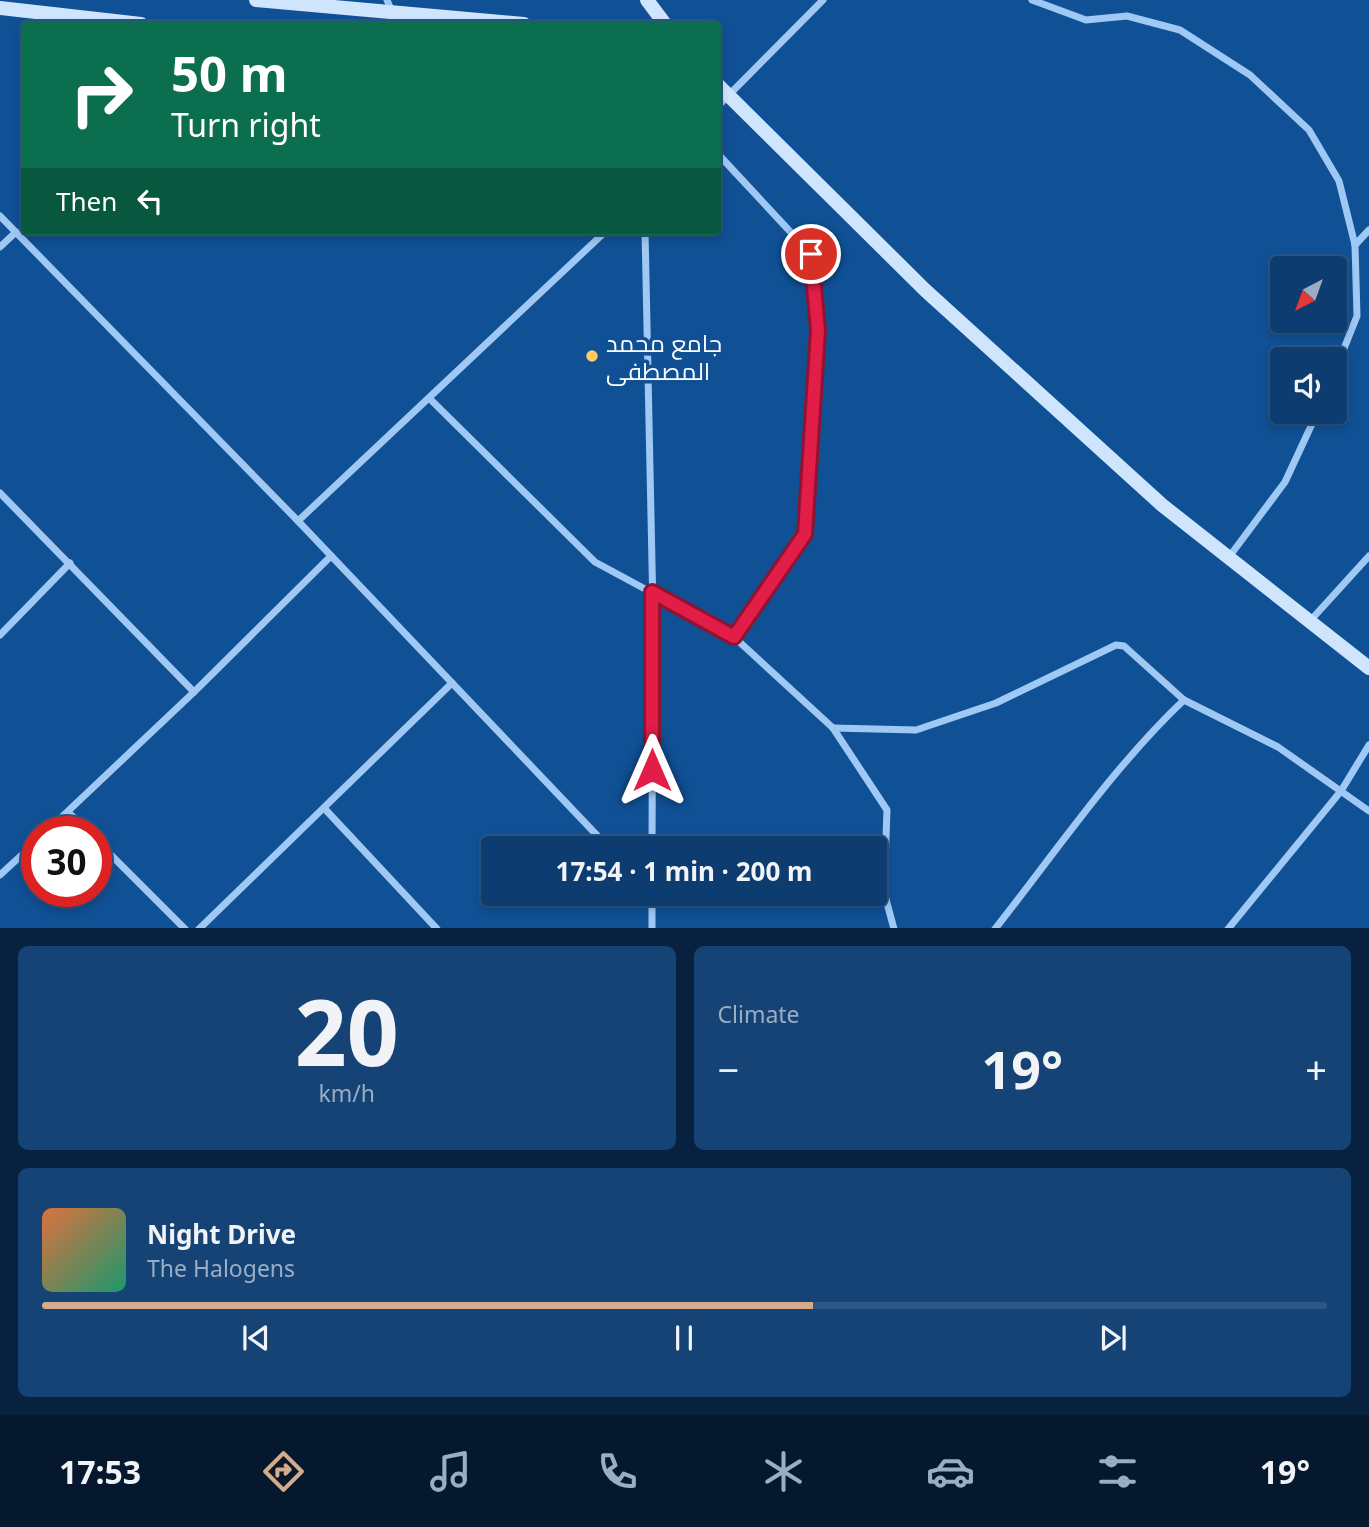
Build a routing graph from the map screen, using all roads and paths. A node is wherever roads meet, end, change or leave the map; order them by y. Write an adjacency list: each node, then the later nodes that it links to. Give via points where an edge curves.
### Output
1 (256, 0): 5 (main road)
2 (647, 0): 9 (main road)
3 (823, 0): 10 (street)
4 (1032, 0): 17 (street, via 1086,20 1127,16 1180,30 1250,75 1309,130 1339,181)
5 (390, 6): 8 (main road)
6 (0, 8): 7 (main road)
7 (115, 21)
8 (502, 21)
9 (663, 21)
10 (721, 96): 26 (main road, via 925,290 1162,505)
11 (721, 156): 31 (street, via 811,254 818,330 805,534)
12 (0, 216): 14 (street)
13 (1369, 230): 17 (street)
14 (16, 232): 18 (street); 23 (street)
15 (603, 235): 20 (street)
16 (645, 235): 28 (street)
17 (1355, 246): 19 (street, via 1357,316)
18 (0, 247)
19 (1345, 347)
20 (429, 398): 23 (street); 28 (street, via 595,562)
21 (1312, 424): 26 (street, via 1285,482)
22 (0, 493): 27 (street)
23 (298, 521): 24 (street)
24 (331, 556): 33 (street); 34 (street)
25 (1369, 556): 29 (street)
26 (1228, 557): 29 (main road)
27 (70, 563): 30 (street); 34 (street)
28 (652, 592): 31 (street); 45 (street)
29 (1310, 621): 32 (main road)
30 (0, 635)
31 (734, 637): 36 (street)
32 (1369, 668)
33 (452, 684): 39 (street); 44 (street)
34 (194, 692): 41 (street)
35 (1184, 699): 36 (street, via 1124,646 1116,645 996,703 916,730); 38 (street, via 1278,747); 55 (street)
36 (833, 728): 54 (street, via 887,810 884,892)
37 (1369, 746): 38 (street)
38 (1341, 791): 40 (street); 56 (street)
39 (324, 808): 51 (street); 52 (street)
40 (1369, 811)
41 (68, 812): 42 (street); 43 (street)
42 (64, 816)
43 (72, 816)
44 (598, 836)
45 (652, 836)
46 (21, 856): 48 (street)
47 (112, 856): 50 (street)
48 (0, 876)
49 (652, 906): 53 (street)
50 (184, 928)
51 (201, 928)
52 (436, 928)
53 (652, 928)
54 (894, 928)
55 (997, 928)
56 (1229, 928)

